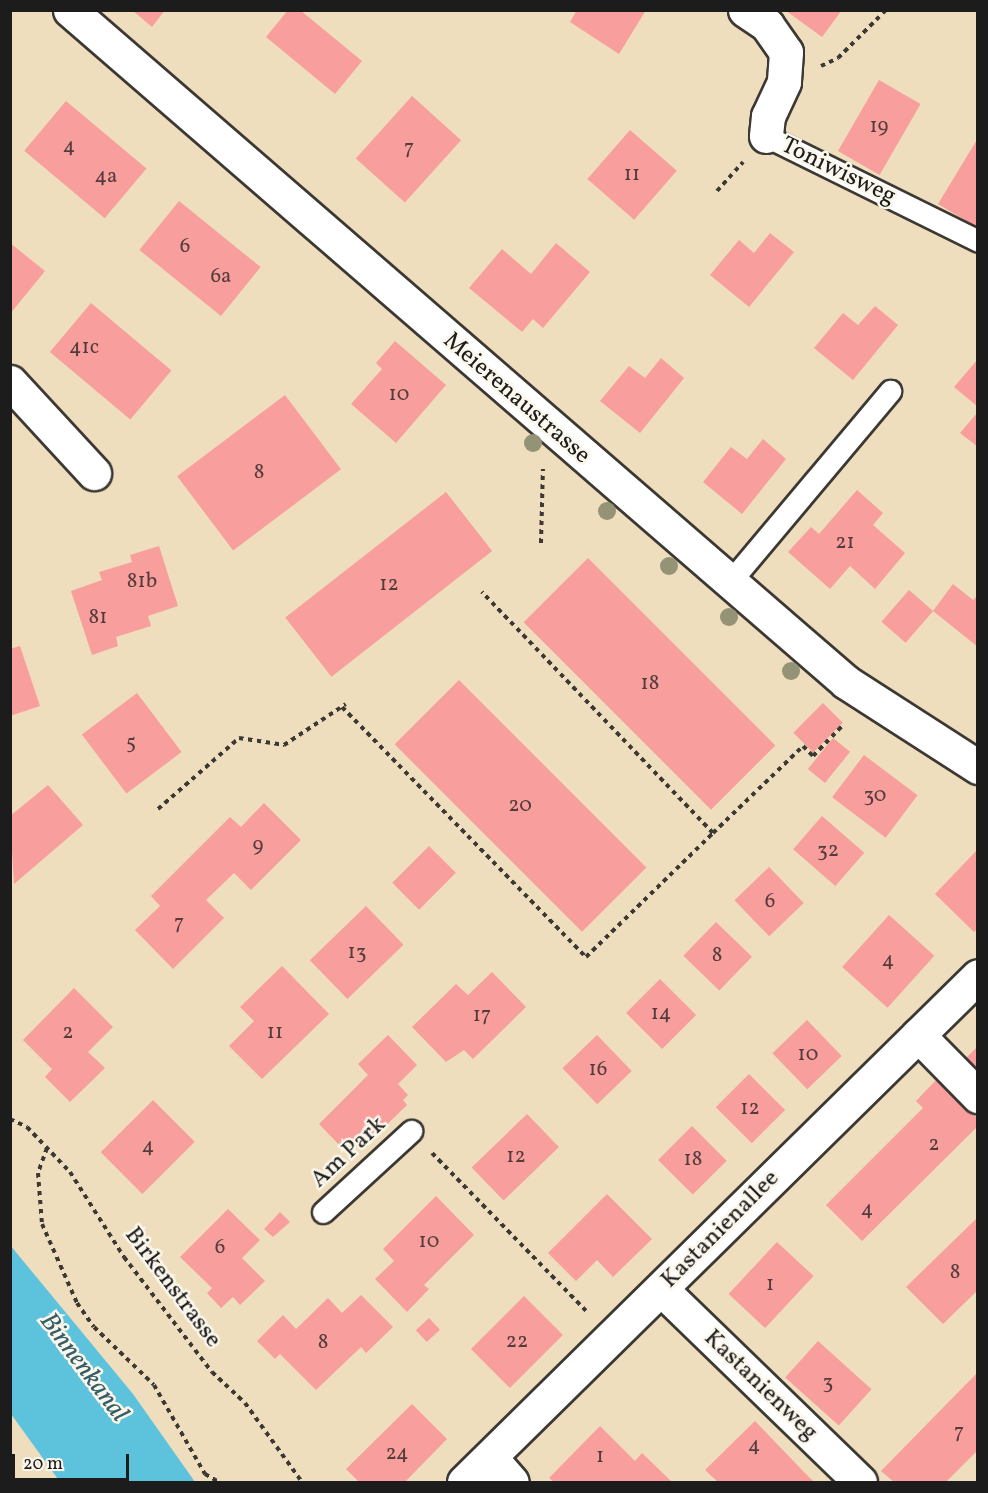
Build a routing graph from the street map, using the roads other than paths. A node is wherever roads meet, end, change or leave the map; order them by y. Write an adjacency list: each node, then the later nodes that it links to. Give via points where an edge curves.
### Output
1 (70, 10): 8 (street, Meierenaustrasse)
2 (745, 10): 3 (street, Toniwisweg, via 767,25 786,52 784,82 768,116)
3 (766, 136): 4 (lane, Toniwisweg)
4 (978, 241)
5 (10, 382): 7 (street)
6 (890, 391): 8 (lane)
7 (94, 473)
8 (729, 583): 9 (street, Meierenaustrasse, via 854,687)
9 (978, 767)
10 (978, 976): 11 (street, Kastanienallee)
11 (918, 1035): 12 (street); 15 (street, Kastanienallee)
12 (978, 1096)
13 (411, 1131): 14 (lane, Am Park)
14 (323, 1212)
15 (661, 1289): 16 (street, Kastanienallee); 19 (street, Kastanienweg)
16 (489, 1457): 17 (street, Kastanienallee); 18 (street)
17 (464, 1482)
18 (512, 1482)
19 (860, 1482)

